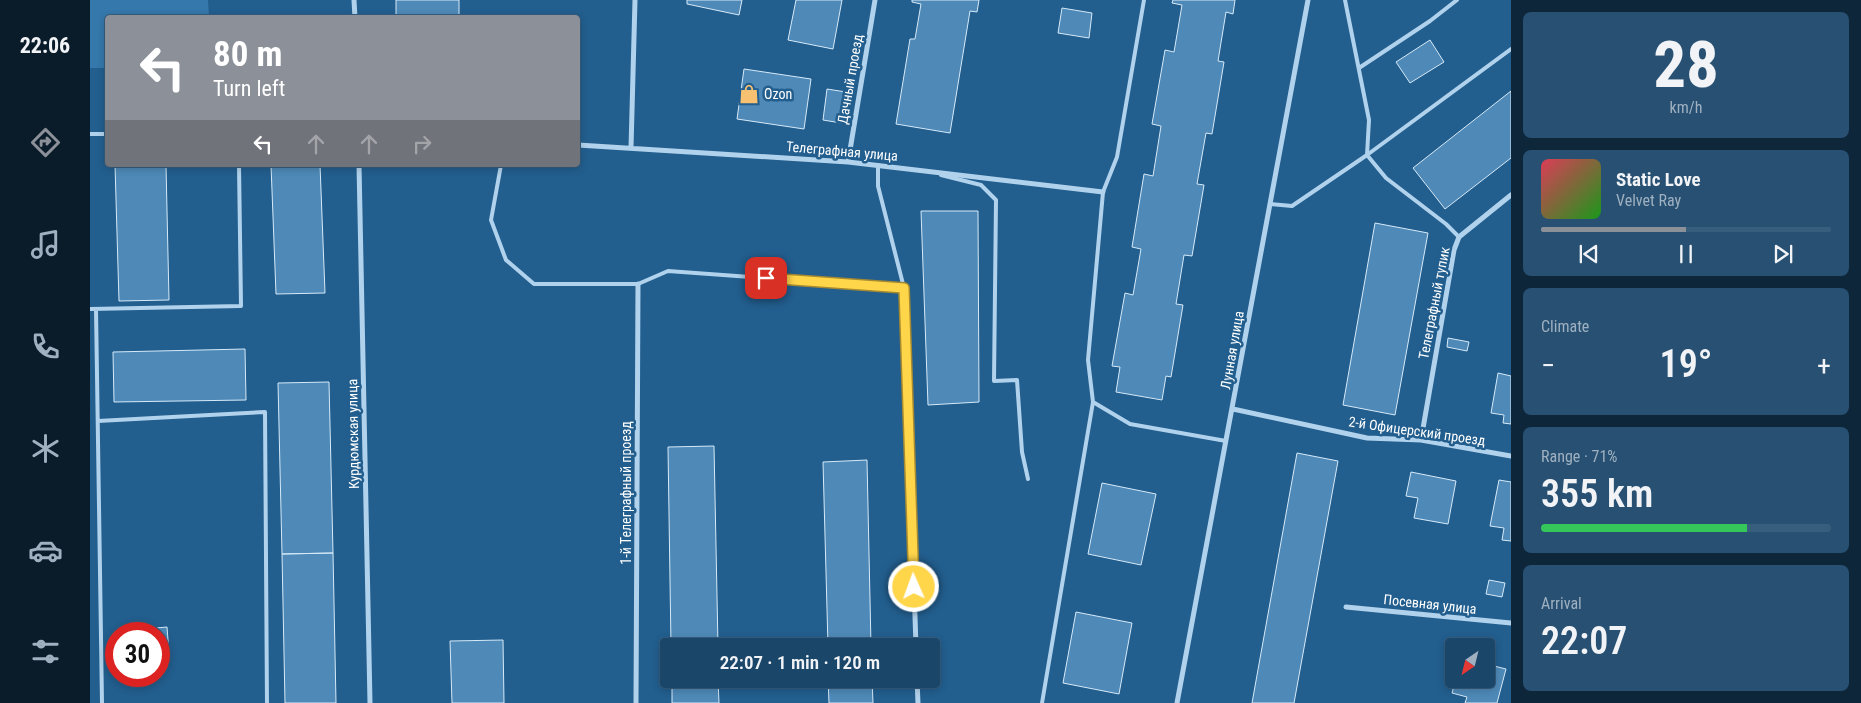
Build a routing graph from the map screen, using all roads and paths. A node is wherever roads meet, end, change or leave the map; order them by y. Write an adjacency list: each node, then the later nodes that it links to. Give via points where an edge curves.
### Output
1 (354, 0): 8 (street)
2 (635, 0): 14 (street)
3 (875, 0): 16 (street, Дачный проезд)
4 (1144, 0): 22 (lane, via 1116,157)
5 (1308, 0): 24 (street, Лунная улица)
6 (1345, 0): 10 (lane)
7 (1457, 0): 10 (lane)
8 (354, 15)
9 (1511, 49): 15 (lane)
10 (1359, 68): 15 (lane, via 1369,120)
11 (90, 134): 12 (lane)
12 (105, 134)
13 (580, 145): 14 (street, Телеграфная улица)
14 (631, 148): 16 (street, Телеграфная улица)
15 (1367, 155): 24 (lane, via 1292,206); 25 (lane, via 1386,178 1446,224)
16 (848, 162): 17 (street, Телеграфная улица)
17 (878, 165): 21 (street, Телеграфная улица); 27 (lane, via 878,186)
18 (239, 167): 29 (lane, via 241,306)
19 (359, 167): 43 (street, Курдюмская улица)
20 (502, 167): 26 (lane, via 491,220 506,260 534,284)
21 (924, 170): 22 (street, Телеграфная улица); 36 (lane, via 981,185 996,200 994,381 1017,380 1022,452)
22 (1103, 192): 30 (lane, via 1088,360)
23 (1511, 195): 25 (street, Телеграфный тупик)
24 (1270, 204): 31 (street, Лунная улица)
25 (1459, 238): 33 (street, Телеграфный тупик, via 1454,250)
26 (638, 284): 27 (lane, via 668,271); 44 (street, 1-й Телеграфный проезд)
27 (904, 288): 39 (street)
28 (90, 309): 29 (lane)
29 (96, 309): 32 (lane)
30 (1093, 402): 34 (lane, via 1130,424); 46 (lane)
31 (1233, 410): 33 (street, 2-й Офицерский проезд, via 1367,438); 34 (street, Лунная улица)
32 (98, 421): 41 (lane); 42 (lane, via 265,412)
33 (1421, 440): 35 (street, 2-й Офицерский проезд)
34 (1226, 441): 47 (street, Лунная улица)
35 (1511, 456)
36 (1028, 479)
37 (1346, 607): 38 (street, Посевная улица)
38 (1511, 623)
39 (916, 638)
40 (917, 688): 45 (street)
41 (102, 703)
42 (267, 703)
43 (370, 703)
44 (636, 703)
45 (918, 703)
46 (1042, 703)
47 (1177, 703)

